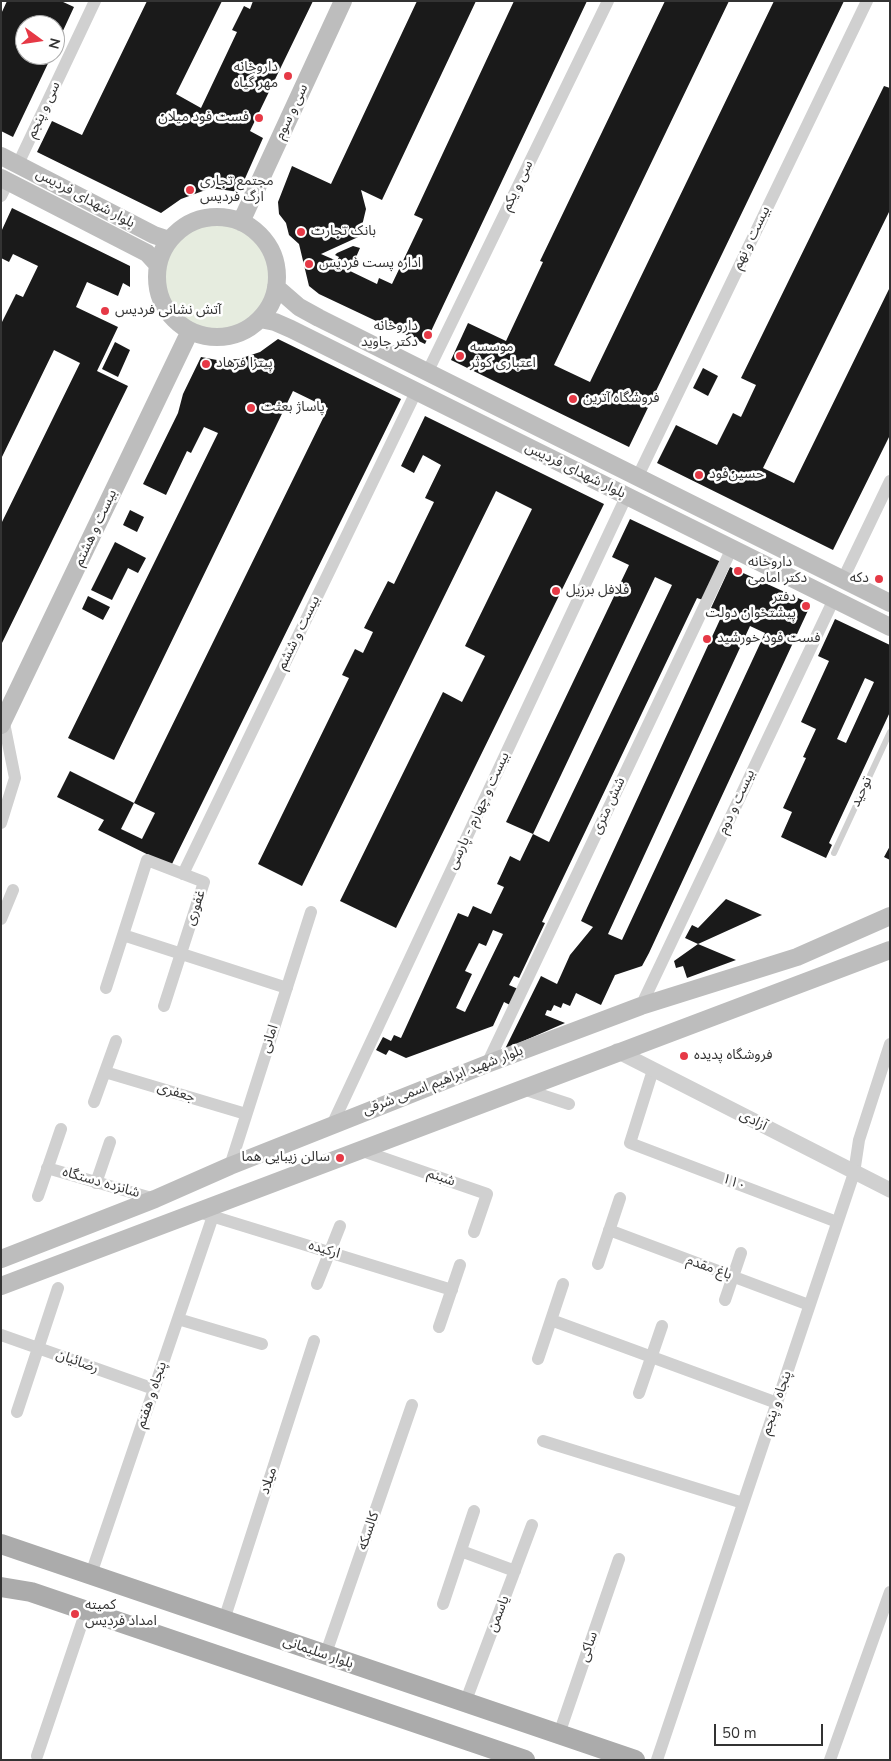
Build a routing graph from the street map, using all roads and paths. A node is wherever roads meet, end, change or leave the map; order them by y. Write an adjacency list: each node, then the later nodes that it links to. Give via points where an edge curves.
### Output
1 (95, 1): 6 (street, سی و پنجم)
2 (343, 1): 8 (main road, سی و سوم)
3 (608, 1): 14 (street, سی و یکم)
4 (867, 1): 16 (street, بیست و نهم)
5 (1, 156): 6 (main road, بلوار شهدای فردیس)
6 (18, 164): 9 (main road, بلوار شهدای فردیس)
7 (4, 185): 10 (main road, بلوار شهدای فردیس, via 147,254)
8 (242, 222): 9 (main road, via 222,217 202,219 184,227); 11 (main road, via 266,242 273,256)
9 (169, 240): 10 (main road)
10 (158, 265): 13 (main road, via 158,286 164,305 176,321)
11 (276, 287): 12 (main road); 14 (main road, بلوار شهدای فردیس, via 299,307)
12 (260, 319): 13 (main road, via 246,330 228,336 210,337); 15 (main road, بلوار شهدای فردیس, via 291,329)
13 (190, 331): 24 (main road, بیست و هشتم)
14 (428, 372): 16 (main road, بلوار شهدای فردیس)
15 (416, 392): 18 (main road, بلوار شهدای فردیس); 28 (street, بیست و ششم)
16 (638, 476): 20 (main road, بلوار شهدای فردیس)
17 (890, 481): 20 (street)
18 (626, 497): 19 (main road, بلوار شهدای فردیس); 50 (street, بیست و چهارم - پارسی)
19 (732, 548): 21 (main road, بلوار شهدای فردیس); 43 (street, شش متری)
20 (843, 579): 22 (main road, بلوار شهدای فردیس)
21 (834, 599): 23 (main road, بلوار شهدای فردیس); 39 (street, بیست و دوم)
22 (890, 603)
23 (890, 627)
24 (2, 724): 26 (street, via 15,778)
25 (890, 732): 27 (lane, توحید)
26 (1, 823)
27 (834, 853)
28 (183, 874): 33 (street, via 147,860); 35 (street, غفوری, via 204,882)
29 (13, 890): 32 (street)
30 (311, 912): 37 (street, امانی)
31 (890, 916): 39 (main road, بلوار شهید ابراهیم اسمی شرقی, via 797,956)
32 (1, 919)
33 (123, 935): 35 (street); 36 (street)
34 (890, 950): 42 (main road)
35 (180, 955): 37 (street); 38 (street)
36 (106, 988)
37 (286, 988): 49 (street, امانی)
38 (164, 1006)
39 (641, 1006): 43 (main road, بلوار شهید ابراهیم اسمی شرقی)
40 (116, 1041): 45 (street)
41 (890, 1044): 56 (street, پنجاه و پنجم, via 859,1140)
42 (617, 1052): 44 (street, آزادی); 46 (main road)
43 (487, 1064): 50 (main road, بلوار شهید ابراهیم اسمی شرقی)
44 (653, 1070): 56 (street, آزادی); 64 (street, ۱۱۰, via 630,1143)
45 (105, 1072): 47 (street); 49 (street, جعفری)
46 (520, 1088): 48 (street); 53 (main road)
47 (94, 1102)
48 (569, 1104)
49 (246, 1114): 54 (street, امانی)
50 (332, 1125): 54 (main road, بلوار شهید ابراهیم اسمی شرقی)
51 (61, 1129): 55 (street)
52 (110, 1142): 57 (street)
53 (357, 1149): 62 (main road); 67 (street, شبنم, via 487,1194)
54 (230, 1166): 61 (main road, بلوار شهید ابراهیم اسمی شرقی)
55 (47, 1168): 57 (street, شانزده دستگاه); 59 (street)
56 (854, 1173): 58 (street, آزادی); 64 (street, پنجاه و پنجم)
57 (96, 1183): 61 (street, شانزده دستگاه)
58 (890, 1190)
59 (38, 1196)
60 (620, 1198): 66 (street)
61 (155, 1199): 70 (main road, بلوار شهید ابراهیم اسمی شرقی)
62 (196, 1211): 63 (street, ارکیده); 76 (main road)
63 (213, 1216): 68 (street, ارکیده); 81 (street, پنجاه و هفتم)
64 (837, 1222): 80 (street, پنجاه و پنجم)
65 (340, 1226): 68 (street)
66 (609, 1230): 71 (street); 73 (street, باغ مقدم)
67 (474, 1232)
68 (330, 1252): 74 (street); 78 (street, ارکیده)
69 (741, 1252): 73 (street)
70 (1, 1259)
71 (598, 1264)
72 (460, 1266): 78 (street)
73 (733, 1276): 79 (street); 80 (street, باغ مقدم)
74 (317, 1284)
75 (563, 1284): 82 (street)
76 (1, 1286)
77 (58, 1288): 88 (street)
78 (452, 1290): 84 (street)
79 (725, 1300)
80 (810, 1305): 93 (street, پنجاه و پنجم)
81 (178, 1319): 87 (street); 91 (street, پنجاه و هفتم)
82 (551, 1320): 89 (street); 90 (street)
83 (662, 1326): 89 (street)
84 (439, 1327)
85 (1, 1334): 88 (street, رضائیان)
86 (314, 1341): 109 (street, میلاد)
87 (262, 1344)
88 (39, 1348): 91 (street, رضائیان); 95 (street)
89 (651, 1357): 92 (street); 93 (street)
90 (538, 1359)
91 (154, 1389): 104 (street, پنجاه و هفتم)
92 (639, 1393)
93 (777, 1403): 97 (street, پنجاه و پنجم)
94 (412, 1405): 110 (street, کالسکه)
95 (17, 1412)
96 (543, 1441): 97 (street)
97 (743, 1503): 116 (street, پنجاه و پنجم)
98 (474, 1511): 101 (street)
99 (532, 1525): 103 (street, یاسمن)
100 (1, 1544): 104 (main road, بلوار سلیمانی)
101 (461, 1551): 103 (street); 107 (street)
102 (619, 1559): 112 (street, ساکی)
103 (515, 1571): 111 (street, یاسمن)
104 (91, 1574): 109 (main road, بلوار سلیمانی)
105 (1, 1587): 108 (main road, via 31,1592)
106 (890, 1592): 117 (street)
107 (443, 1604)
108 (86, 1611): 113 (street); 114 (main road)
109 (224, 1620): 110 (main road, بلوار سلیمانی)
110 (325, 1656): 111 (main road, بلوار سلیمانی)
111 (465, 1703): 112 (main road, بلوار سلیمانی)
112 (559, 1734): 115 (main road, بلوار سلیمانی)
113 (37, 1756)
114 (525, 1760)
115 (635, 1760)
116 (656, 1760)
117 (830, 1760)

